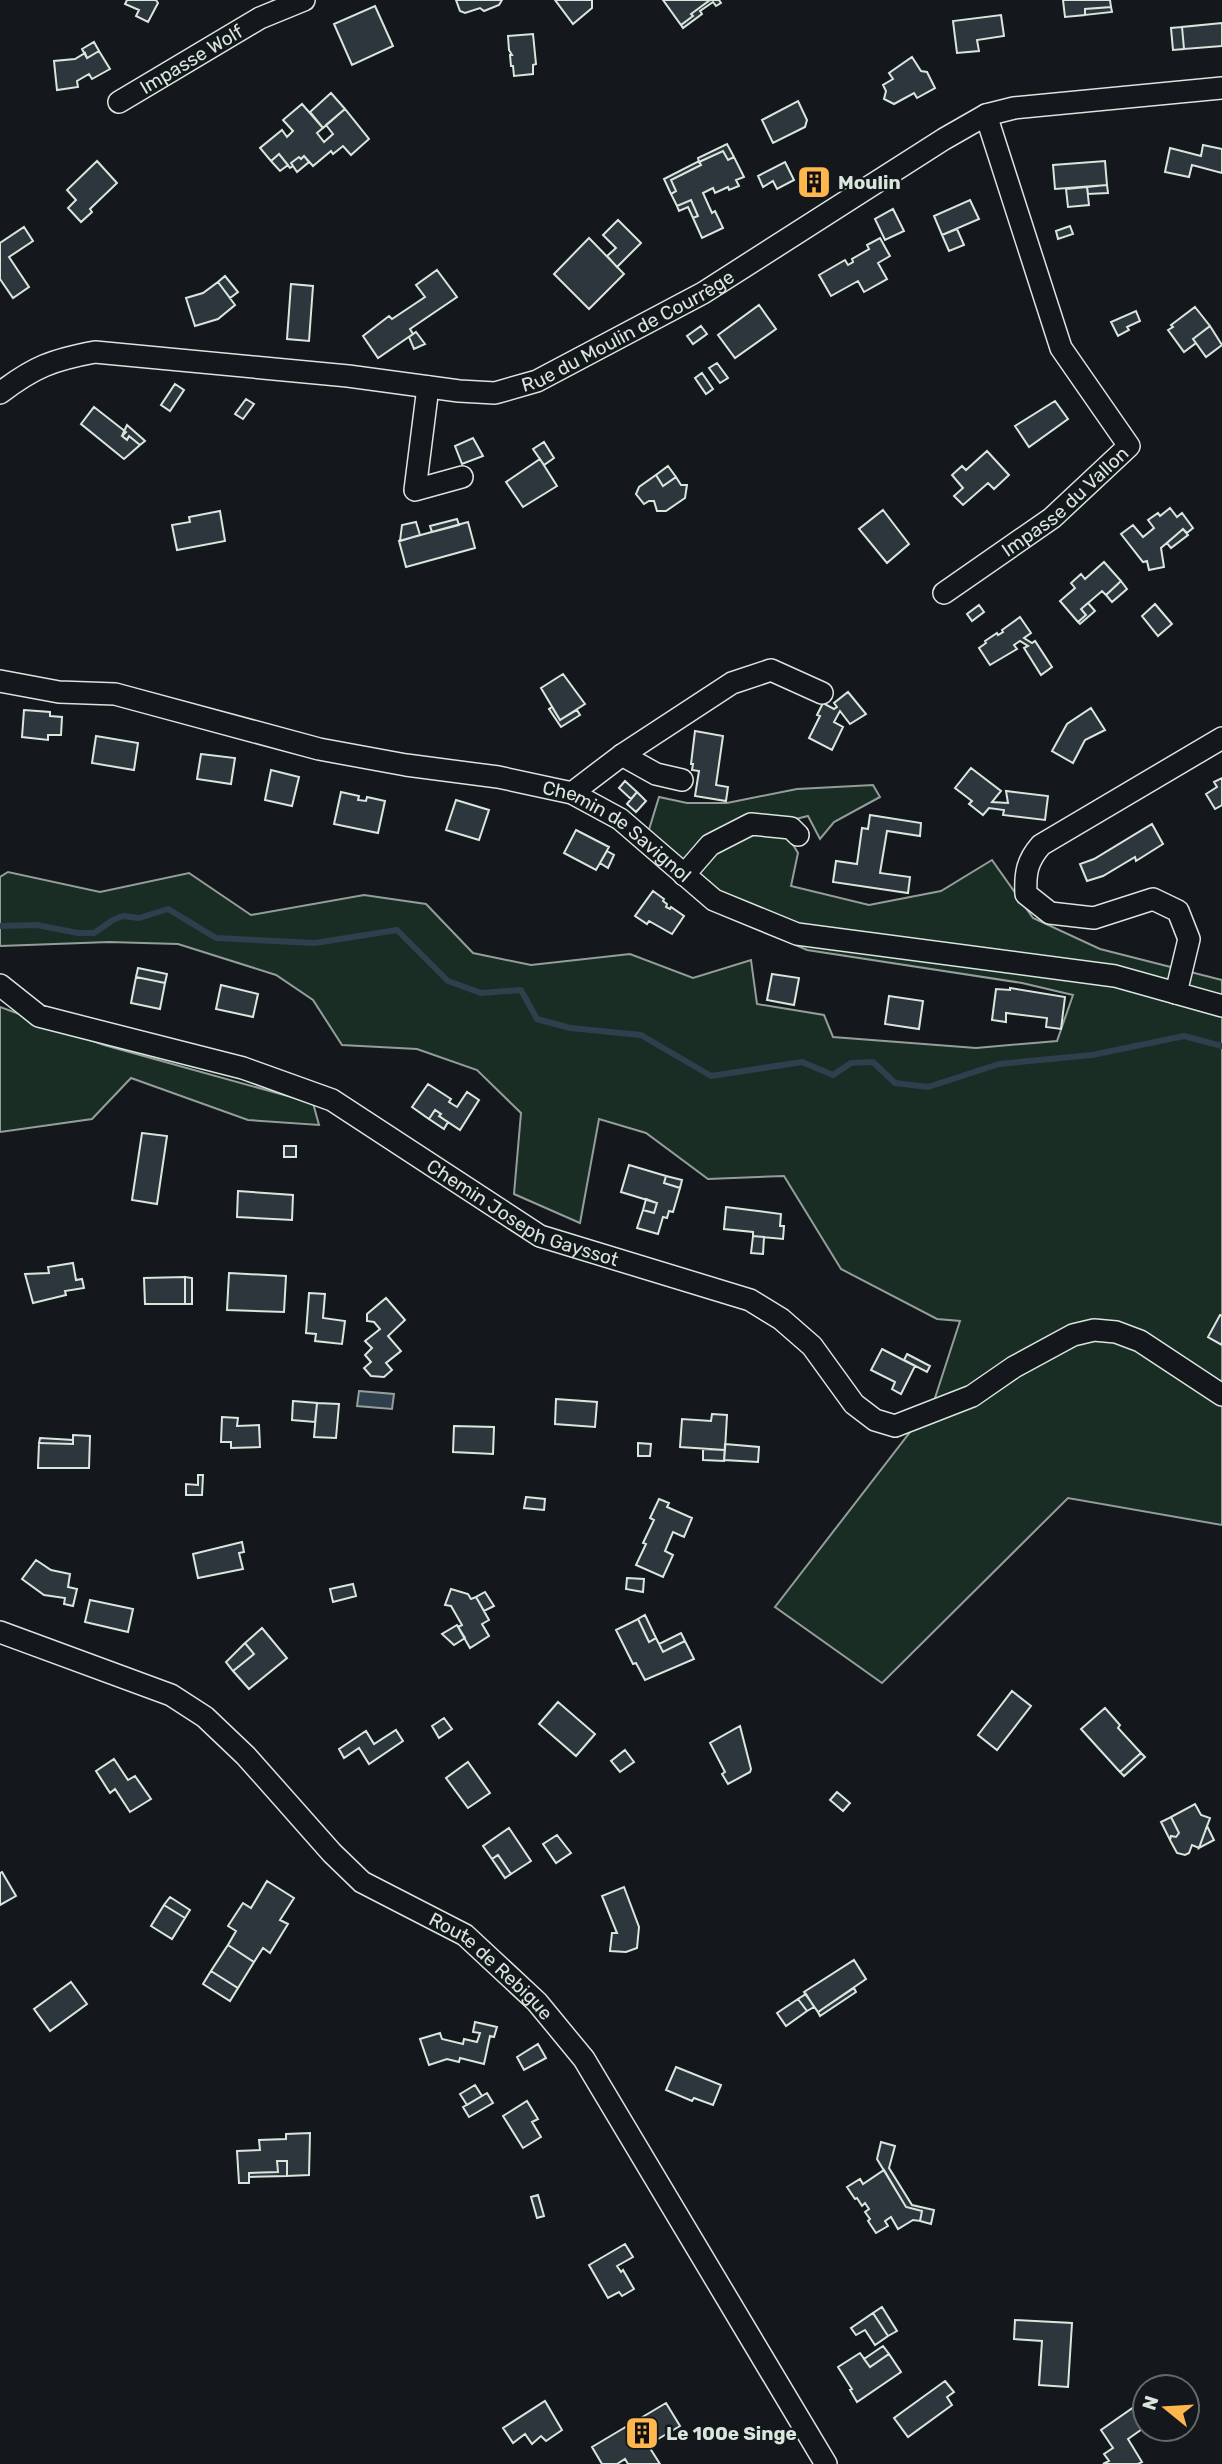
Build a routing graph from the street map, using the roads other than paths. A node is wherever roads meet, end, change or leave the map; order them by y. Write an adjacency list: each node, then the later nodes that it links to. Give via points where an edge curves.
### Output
1 (304, 0): 3 (street, Impasse Wolf, via 260,18)
2 (1222, 88): 4 (street, Rue du Moulin de Courrège, via 1014,108)
3 (119, 102)
4 (986, 116): 5 (street, Rue du Moulin de Courrège, via 703,293 537,381 495,393); 8 (street, Impasse du Vallon, via 1061,348 1129,446 1052,519)
5 (428, 387): 6 (street, Rue du Moulin de Courrège, via 95,352 61,358 26,373); 7 (street, via 415,490)
6 (0, 393)
7 (462, 478)
8 (943, 593)
9 (0, 681): 14 (street, Chemin de Savignol, via 59,692 115,694 319,749 498,776)
10 (822, 693): 12 (street, via 772,670 732,683)
11 (1222, 738): 18 (street, via 1041,845 1025,874 1026,894 1050,913 1094,918 1153,900 1178,911 1189,939)
12 (622, 755): 13 (street, via 656,774); 14 (street)
13 (682, 780)
14 (572, 793): 16 (street, Chemin de Savignol, via 620,819)
15 (798, 835): 16 (street, via 791,828 751,824 710,845)
16 (684, 875): 18 (street, Chemin de Savignol, via 714,900 797,934 1115,976)
17 (0, 985): 20 (street, Chemin Joseph Gayssot, via 39,1016 243,1068 332,1100 540,1236 750,1300 812,1346 854,1404 875,1420 895,1426 972,1396 1073,1335 1094,1330 1140,1341)
18 (1176, 993): 19 (street, Chemin de Savignol)
19 (1222, 1006)
20 (1222, 1395)
21 (0, 1632): 22 (street, Route de Rebigue, via 171,1695 205,1717 362,1882 465,1935 537,2002 584,2059)
22 (826, 2464)

